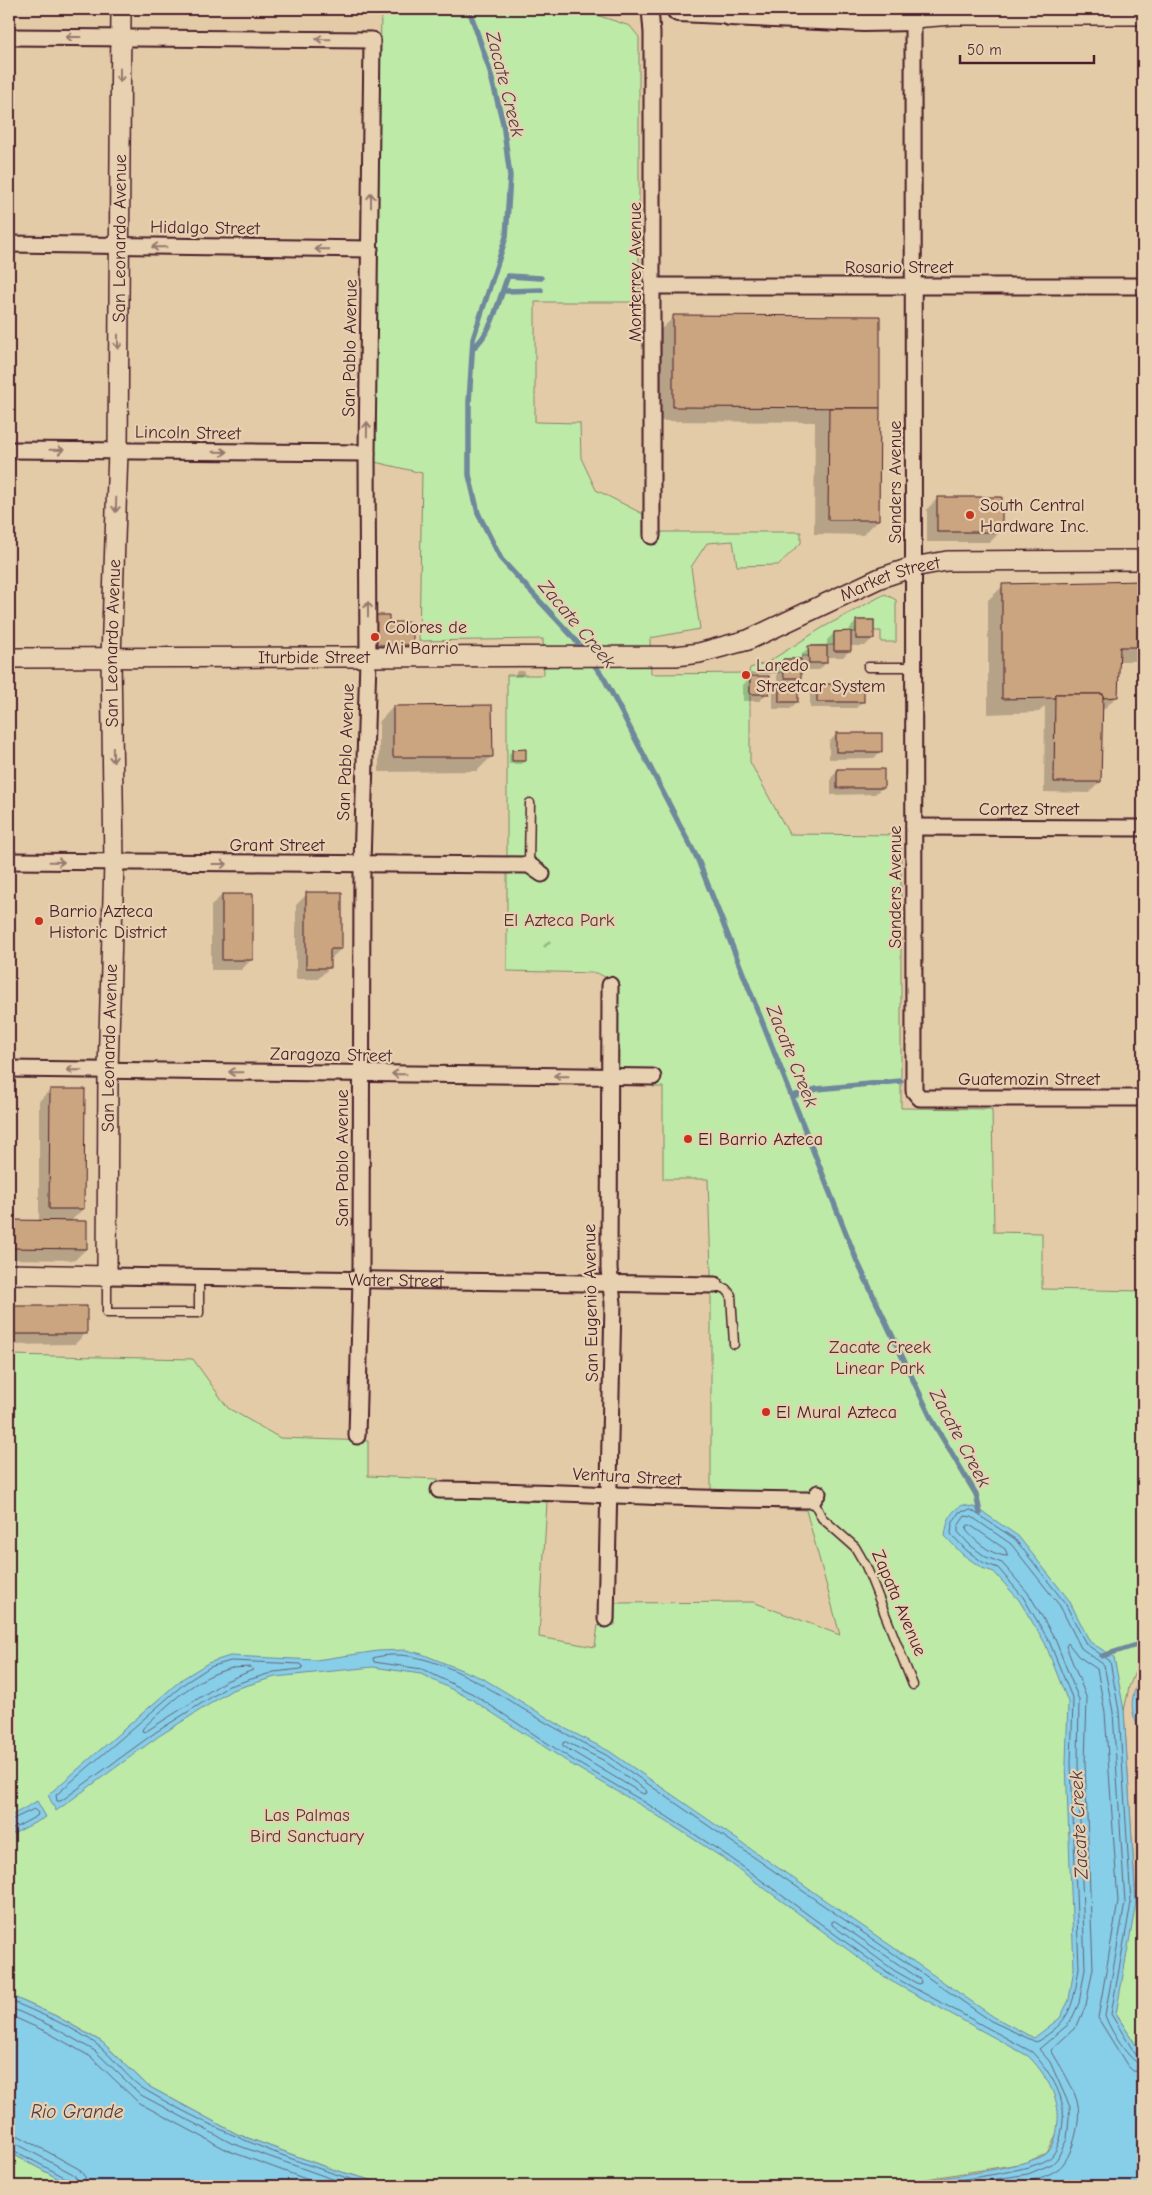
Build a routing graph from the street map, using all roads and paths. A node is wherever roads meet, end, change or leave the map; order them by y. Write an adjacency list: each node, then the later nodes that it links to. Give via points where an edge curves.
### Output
1 (120, 9): 8 (street, San Leonardo Avenue)
2 (650, 9): 13 (street, Monterrey Avenue)
3 (678, 9): 5 (main road)
4 (796, 9): 5 (main road)
5 (730, 13): 7 (main road)
6 (1143, 15): 7 (street)
7 (913, 18): 14 (street, Sanders Avenue)
8 (120, 36): 9 (street, one-way to 9); 11 (street, San Leonardo Avenue, one-way to 11); 12 (street, San Pablo Avenue, one-way to 8, via 372,40)
9 (9, 37)
10 (9, 244): 11 (street, Hidalgo Street)
11 (119, 246): 12 (street, Hidalgo Street, one-way to 11); 17 (street, San Leonardo Avenue, one-way to 17)
12 (370, 249): 18 (street, San Pablo Avenue, one-way to 12)
13 (654, 286): 14 (street, Rosario Street); 19 (street, Monterrey Avenue)
14 (914, 286): 15 (street, Rosario Street); 21 (street, Sanders Avenue)
15 (1143, 286)
16 (9, 450): 17 (street, Lincoln Street, one-way to 17)
17 (118, 451): 18 (street, Lincoln Street, one-way to 18); 24 (street, San Leonardo Avenue, one-way to 24)
18 (367, 453): 25 (street, San Pablo Avenue, one-way to 18)
19 (652, 536)
20 (1143, 560): 21 (street, Market Street, via 947,561)
21 (913, 567): 22 (street, Market Street, via 880,578 748,640 699,653); 27 (street, Sanders Avenue)
22 (650, 656): 25 (street, Iturbide Street)
23 (9, 658): 24 (street, Iturbide Street)
24 (112, 658): 25 (street, Iturbide Street); 32 (street, San Leonardo Avenue, one-way to 32)
25 (368, 658): 33 (street, San Pablo Avenue)
26 (868, 667): 27 (lane)
27 (914, 667): 29 (street, Sanders Avenue)
28 (530, 803): 34 (lane)
29 (914, 827): 30 (street, Cortez Street); 42 (street, Sanders Avenue)
30 (1143, 828)
31 (9, 862): 32 (street, Grant Street, one-way to 32)
32 (114, 864): 33 (street, Grant Street, one-way to 33); 38 (street, San Leonardo Avenue)
33 (362, 864): 34 (street, Grant Street); 39 (street, San Pablo Avenue)
34 (529, 865): 35 (street)
35 (542, 874)
36 (610, 986): 40 (street, San Eugenio Avenue)
37 (9, 1069): 38 (street, Zaragoza Street, one-way to 37)
38 (108, 1071): 39 (street, Zaragoza Street, one-way to 38); 45 (street, San Leonardo Avenue)
39 (360, 1074): 40 (street, Zaragoza Street, one-way to 39); 47 (street, San Pablo Avenue)
40 (610, 1076): 41 (street, Zaragoza Street); 48 (street, San Eugenio Avenue)
41 (653, 1077)
42 (916, 1095): 43 (street, Guatemozin Street, via 920,1098)
43 (1143, 1098)
44 (9, 1274): 45 (street, Water Street)
45 (107, 1276): 46 (street, Water Street); 46 (lane, via 107,1312 116,1313 199,1313)
46 (199, 1277): 47 (street, Water Street)
47 (361, 1278): 48 (street, Water Street); 51 (street, San Pablo Avenue)
48 (610, 1284): 49 (street, Water Street); 53 (street, San Eugenio Avenue)
49 (715, 1285): 50 (lane, Water Street, via 731,1295)
50 (734, 1344)
51 (357, 1436)
52 (439, 1490): 53 (street, Ventura Street)
53 (609, 1494): 54 (street, Ventura Street, via 703,1500); 55 (street, San Eugenio Avenue)
54 (816, 1497): 56 (lane, Zapata Avenue, via 822,1518 855,1547 866,1566)
55 (606, 1620)
56 (913, 1685)

